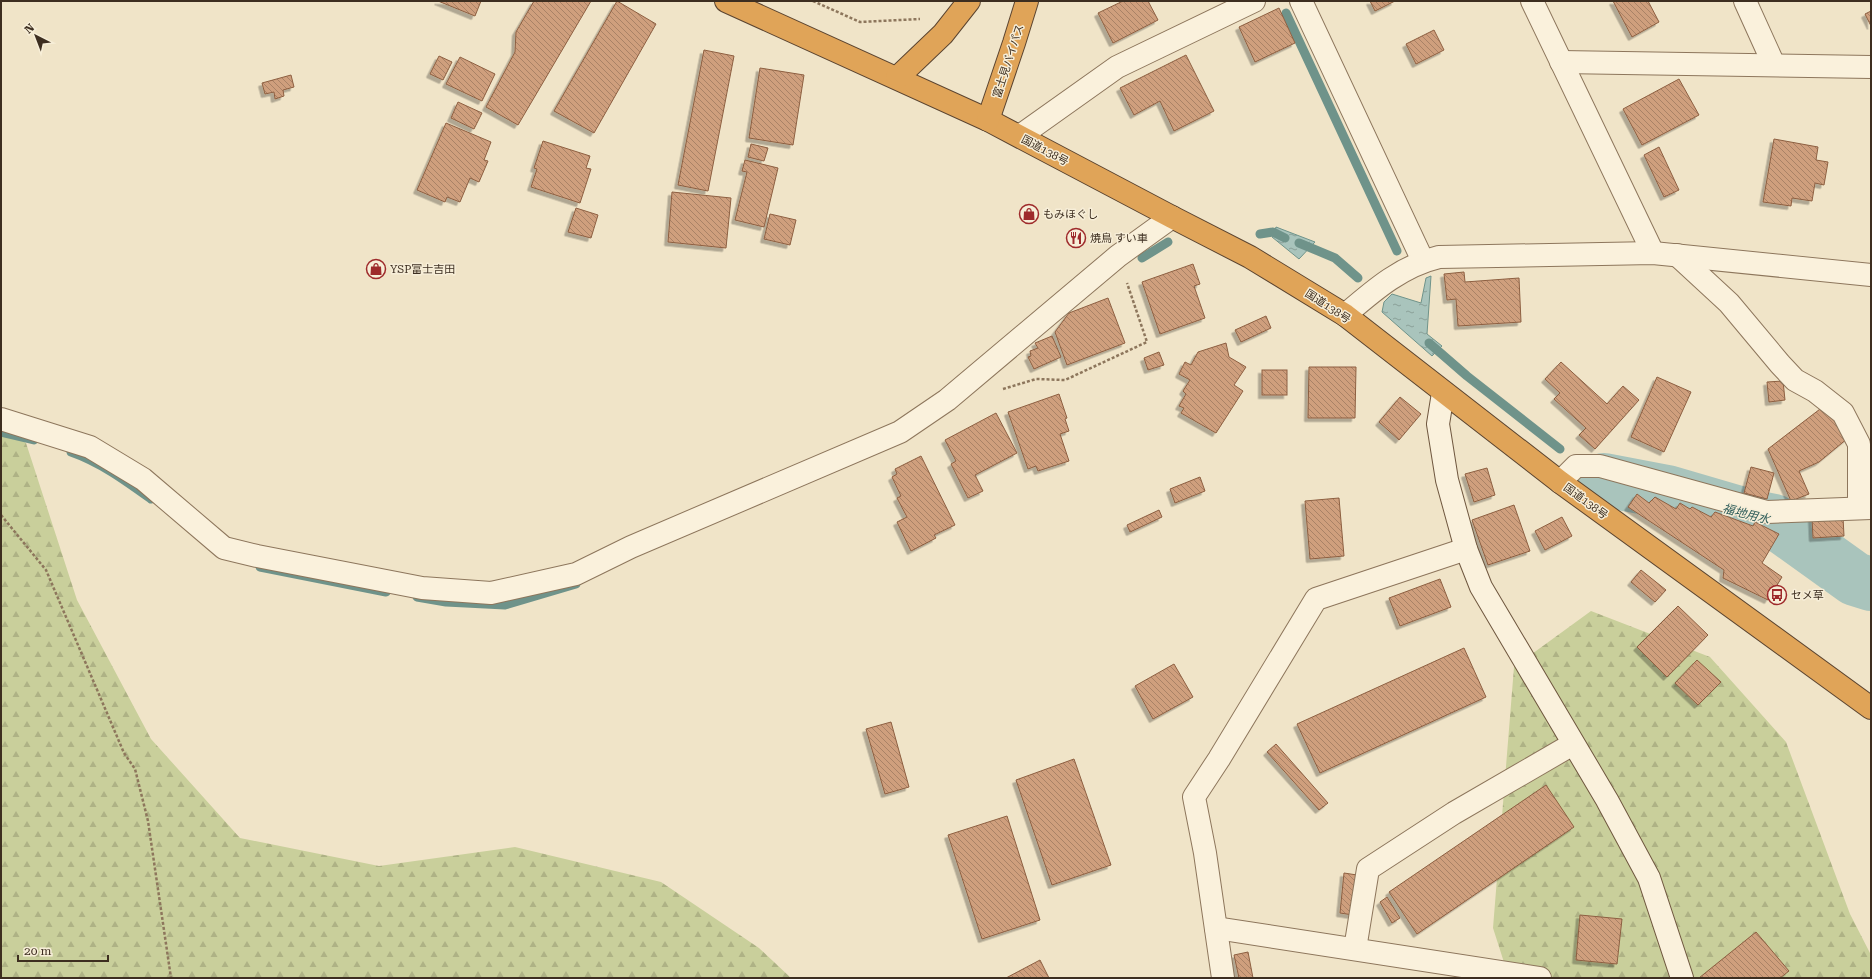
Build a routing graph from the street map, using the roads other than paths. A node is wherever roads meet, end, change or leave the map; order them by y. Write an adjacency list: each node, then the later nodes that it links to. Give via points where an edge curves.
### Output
1 (726, 1): 11 (highway, 国道138号)
2 (969, 1): 11 (highway, via 943,34)
3 (1027, 1): 12 (highway, 富士見バイパス)
4 (1254, 1): 13 (street, via 1117,67)
5 (1301, 1): 17 (street)
6 (1532, 1): 8 (street)
7 (1745, 1): 9 (street)
8 (1561, 62): 9 (street); 15 (street)
9 (1774, 65): 10 (street)
10 (1871, 67)
11 (897, 78): 12 (highway, 国道138号)
12 (988, 120): 13 (highway, 国道138号)
13 (1020, 136): 14 (highway, 国道138号)
14 (1172, 218): 19 (highway, 国道138号, via 1250,256); 21 (street, via 1118,256 947,400 900,432 631,547 576,574 491,593 422,588 224,548 143,479 90,448)
15 (1653, 253): 16 (street); 17 (street, via 1439,257)
16 (1677, 256): 18 (street); 23 (street, via 1729,303 1796,380 1843,413 1859,444)
17 (1423, 261): 19 (street, via 1381,283)
18 (1871, 275)
19 (1345, 315): 20 (highway, 国道138号)
20 (1443, 393): 22 (highway, 国道138号); 24 (street, via 1438,424 1447,480)
21 (1, 419)
22 (1560, 482): 23 (street, via 1576,466 1600,466 1767,512); 25 (highway, 国道138号)
23 (1865, 508)
24 (1466, 549): 26 (street, via 1482,587); 27 (street, via 1316,599 1194,797)
25 (1871, 708)
26 (1573, 744): 28 (street, via 1454,813 1368,869); 29 (street, via 1649,878)
27 (1216, 928): 28 (street); 30 (street)
28 (1355, 949): 31 (street)
29 (1677, 977)
30 (1223, 978)
31 (1540, 978)

